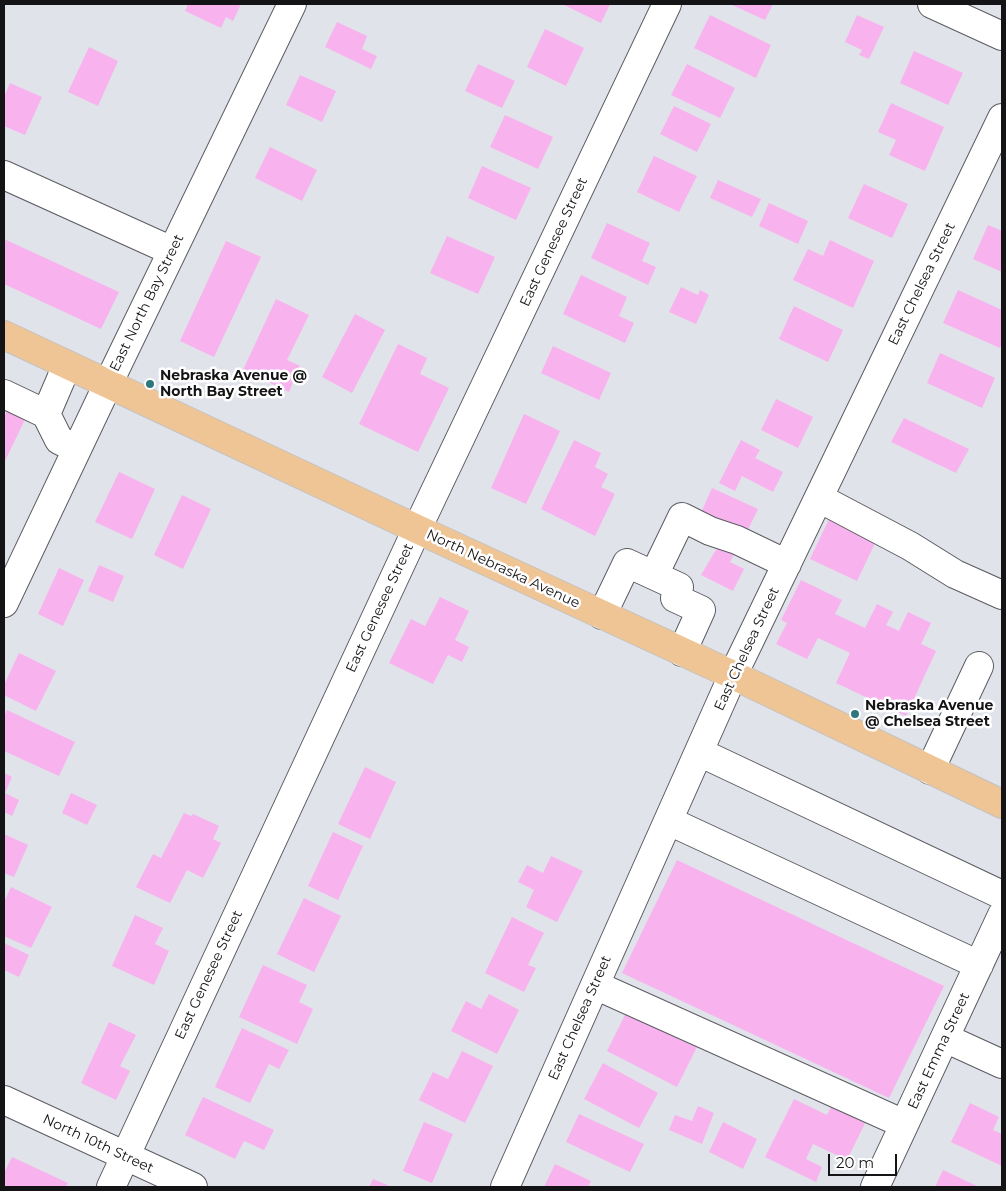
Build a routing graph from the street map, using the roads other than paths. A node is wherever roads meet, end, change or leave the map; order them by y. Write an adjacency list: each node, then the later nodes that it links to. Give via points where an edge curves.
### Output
1 (292, 4): 7 (street, East North Bay Street)
2 (667, 4): 15 (street, East Genesee Street)
3 (932, 4): 4 (street)
4 (1002, 36)
5 (1002, 118): 14 (street, East Chelsea Street)
6 (4, 176): 7 (street)
7 (172, 251): 10 (street, East North Bay Street)
8 (4, 335): 9 (main road, North Nebraska Avenue)
9 (67, 365): 10 (main road, North Nebraska Avenue); 12 (street)
10 (108, 384): 13 (street, East North Bay Street); 15 (main road, North Nebraska Avenue)
11 (4, 394): 12 (street)
12 (46, 414): 13 (street, via 59,440)
13 (77, 449): 19 (street, East North Bay Street)
14 (819, 498): 16 (street, East Chelsea Street); 18 (street, via 955,574)
15 (417, 529): 20 (main road, North Nebraska Avenue); 36 (street, East Genesee Street)
16 (787, 564): 17 (street, via 682,517); 23 (street, East Chelsea Street)
17 (654, 575): 20 (street, via 627,563); 21 (street, via 679,587 675,598 701,610)
18 (1002, 595)
19 (4, 603)
20 (602, 615): 21 (main road, North Nebraska Avenue)
21 (682, 652): 23 (main road, North Nebraska Avenue)
22 (979, 666): 25 (street)
23 (733, 675): 24 (street, East Chelsea Street); 25 (main road, North Nebraska Avenue)
24 (699, 752): 27 (street, East Chelsea Street); 28 (street)
25 (930, 770): 26 (main road, North Nebraska Avenue)
26 (1002, 804)
27 (669, 821): 30 (street); 31 (street, East Chelsea Street)
28 (1002, 895)
29 (1002, 915): 30 (street, East Emma Street)
30 (979, 965): 32 (street, East Emma Street)
31 (595, 985): 35 (street); 39 (street, East Chelsea Street)
32 (944, 1038): 33 (street); 35 (street, East Emma Street)
33 (1002, 1064)
34 (4, 1100): 36 (street, North 10th Street)
35 (904, 1124): 40 (street, East Emma Street)
36 (125, 1156): 37 (street, East Genesee Street); 38 (street, North 10th Street)
37 (110, 1187)
38 (193, 1187)
39 (505, 1187)
40 (875, 1187)

